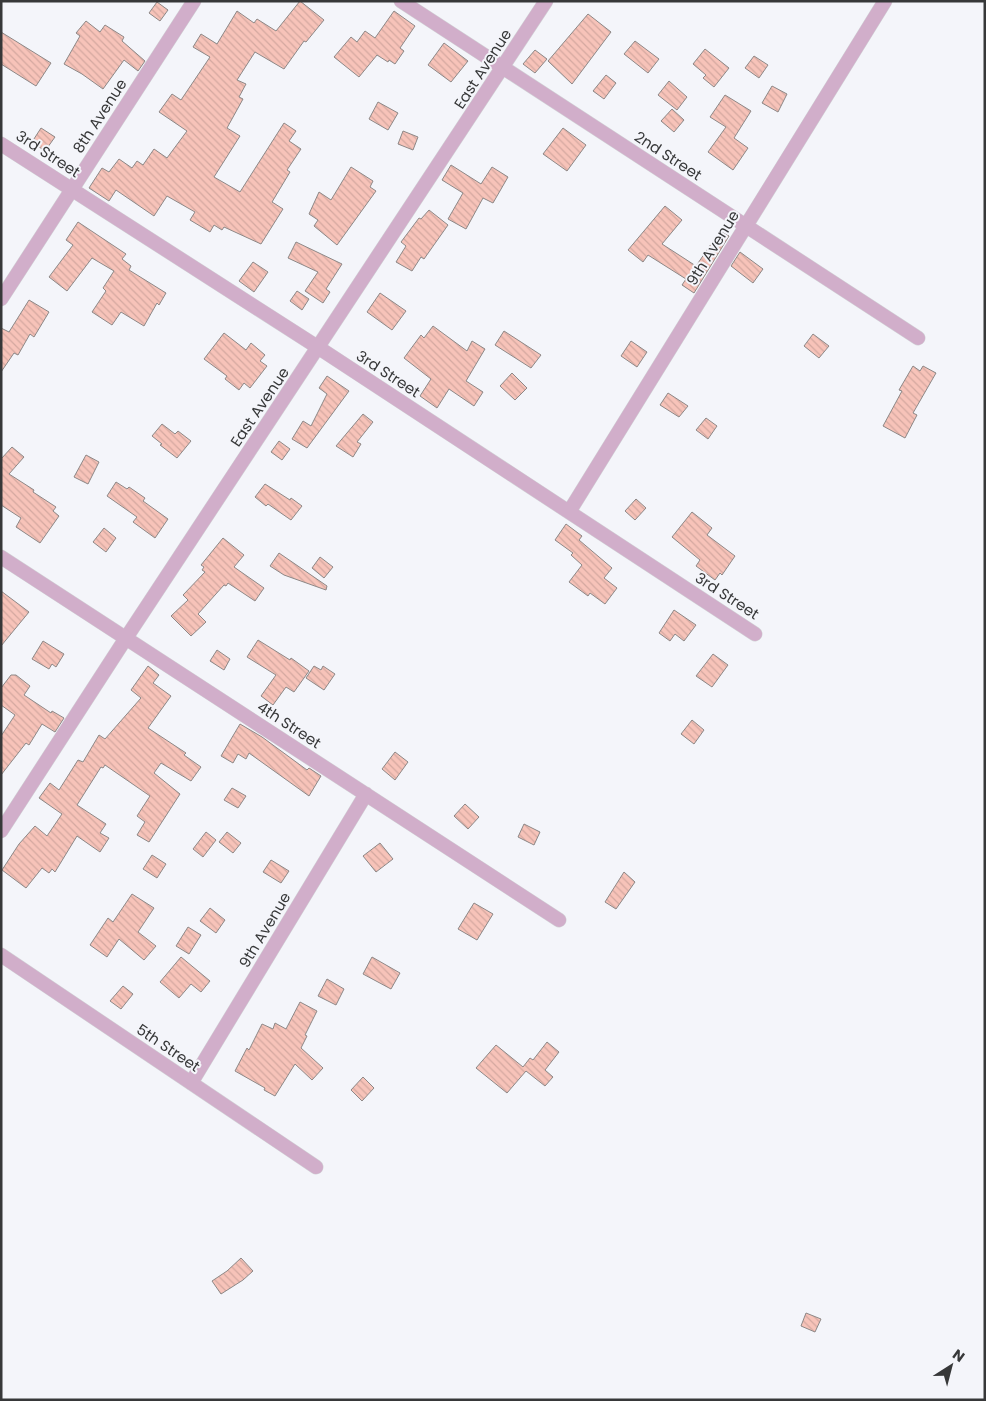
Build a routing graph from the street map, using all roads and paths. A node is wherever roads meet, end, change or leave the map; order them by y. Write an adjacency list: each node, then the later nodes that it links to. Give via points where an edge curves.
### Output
1 (194, 1): 7 (street, 8th Avenue)
2 (401, 1): 5 (street, 2nd Street)
3 (546, 1): 5 (street, East Avenue)
4 (885, 1): 8 (street, 9th Avenue)
5 (503, 68): 8 (street, 2nd Street); 11 (street, East Avenue)
6 (1, 144): 7 (street, 3rd Street)
7 (72, 189): 9 (street, 8th Avenue); 11 (street, 3rd Street)
8 (746, 226): 10 (street, 2nd Street); 12 (street, 9th Avenue)
9 (1, 299)
10 (918, 338)
11 (319, 348): 12 (street, 3rd Street); 15 (street, East Avenue)
12 (569, 512): 14 (street, 3rd Street)
13 (1, 557): 15 (street, 4th Street)
14 (755, 634)
15 (126, 638): 16 (street, 4th Street); 17 (street, East Avenue)
16 (366, 794): 18 (street, 4th Street); 20 (street, 9th Avenue)
17 (1, 831)
18 (559, 920)
19 (1, 955): 20 (street, 5th Street)
20 (191, 1083): 21 (street, 5th Street)
21 (316, 1167)

